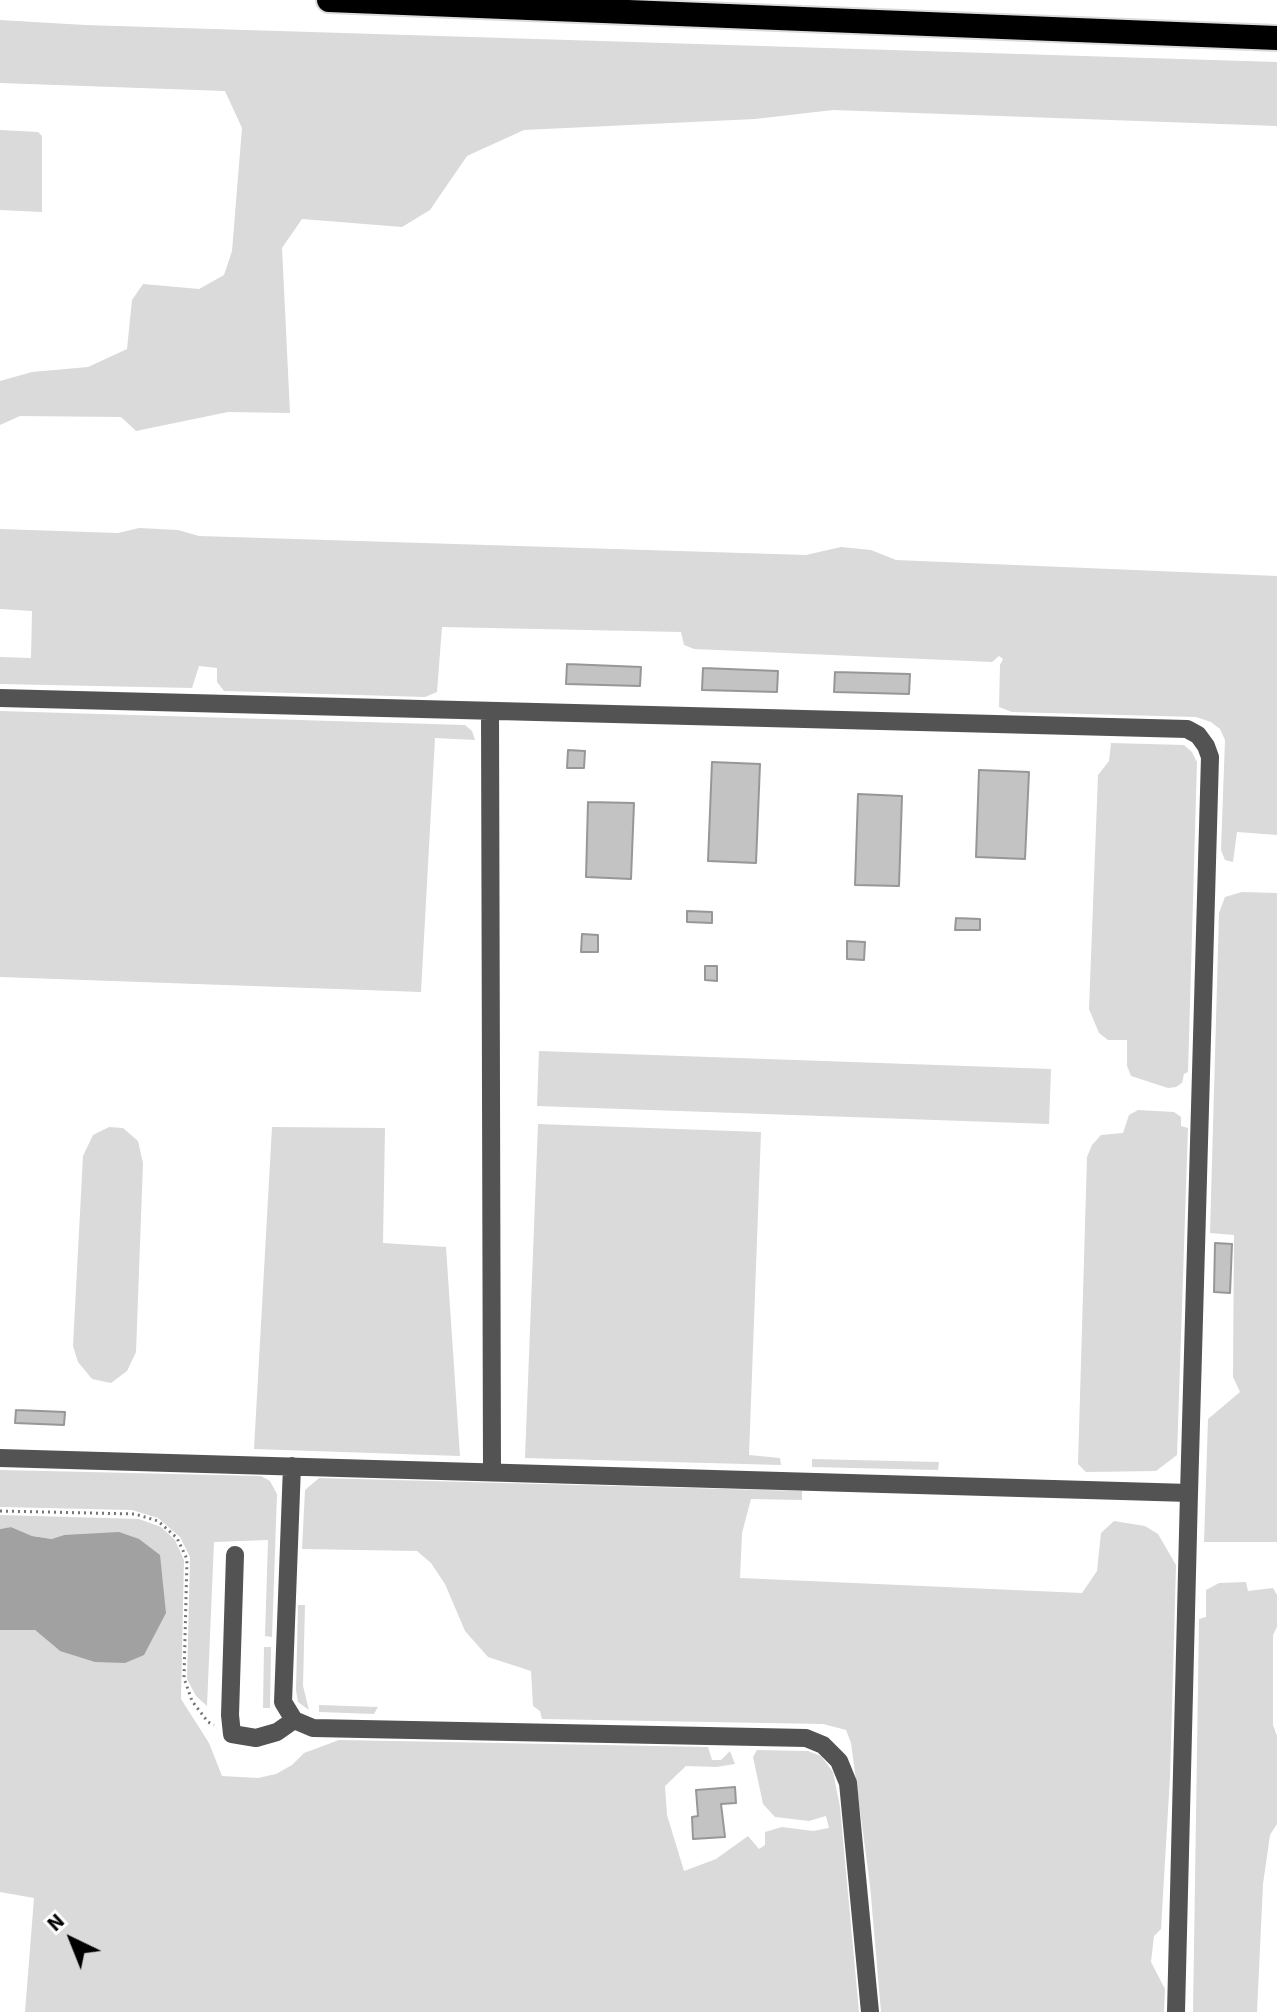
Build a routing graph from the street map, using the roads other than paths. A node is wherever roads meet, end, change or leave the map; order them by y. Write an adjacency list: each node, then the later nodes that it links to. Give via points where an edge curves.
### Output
1 (329, 0): 2 (highway)
2 (1277, 38)
3 (0, 698): 4 (lane)
4 (490, 711): 7 (lane); 8 (lane, via 1187,729 1198,735 1210,757)
5 (0, 1458): 6 (lane)
6 (292, 1466): 7 (lane); 10 (lane, via 283,1702)
7 (492, 1472): 8 (lane)
8 (1189, 1493): 12 (lane)
9 (235, 1555): 10 (lane, via 232,1734 256,1738)
10 (294, 1720): 11 (lane, via 313,1728 806,1738 823,1745 839,1761 848,1783)
11 (870, 2012)
12 (1176, 2012)

